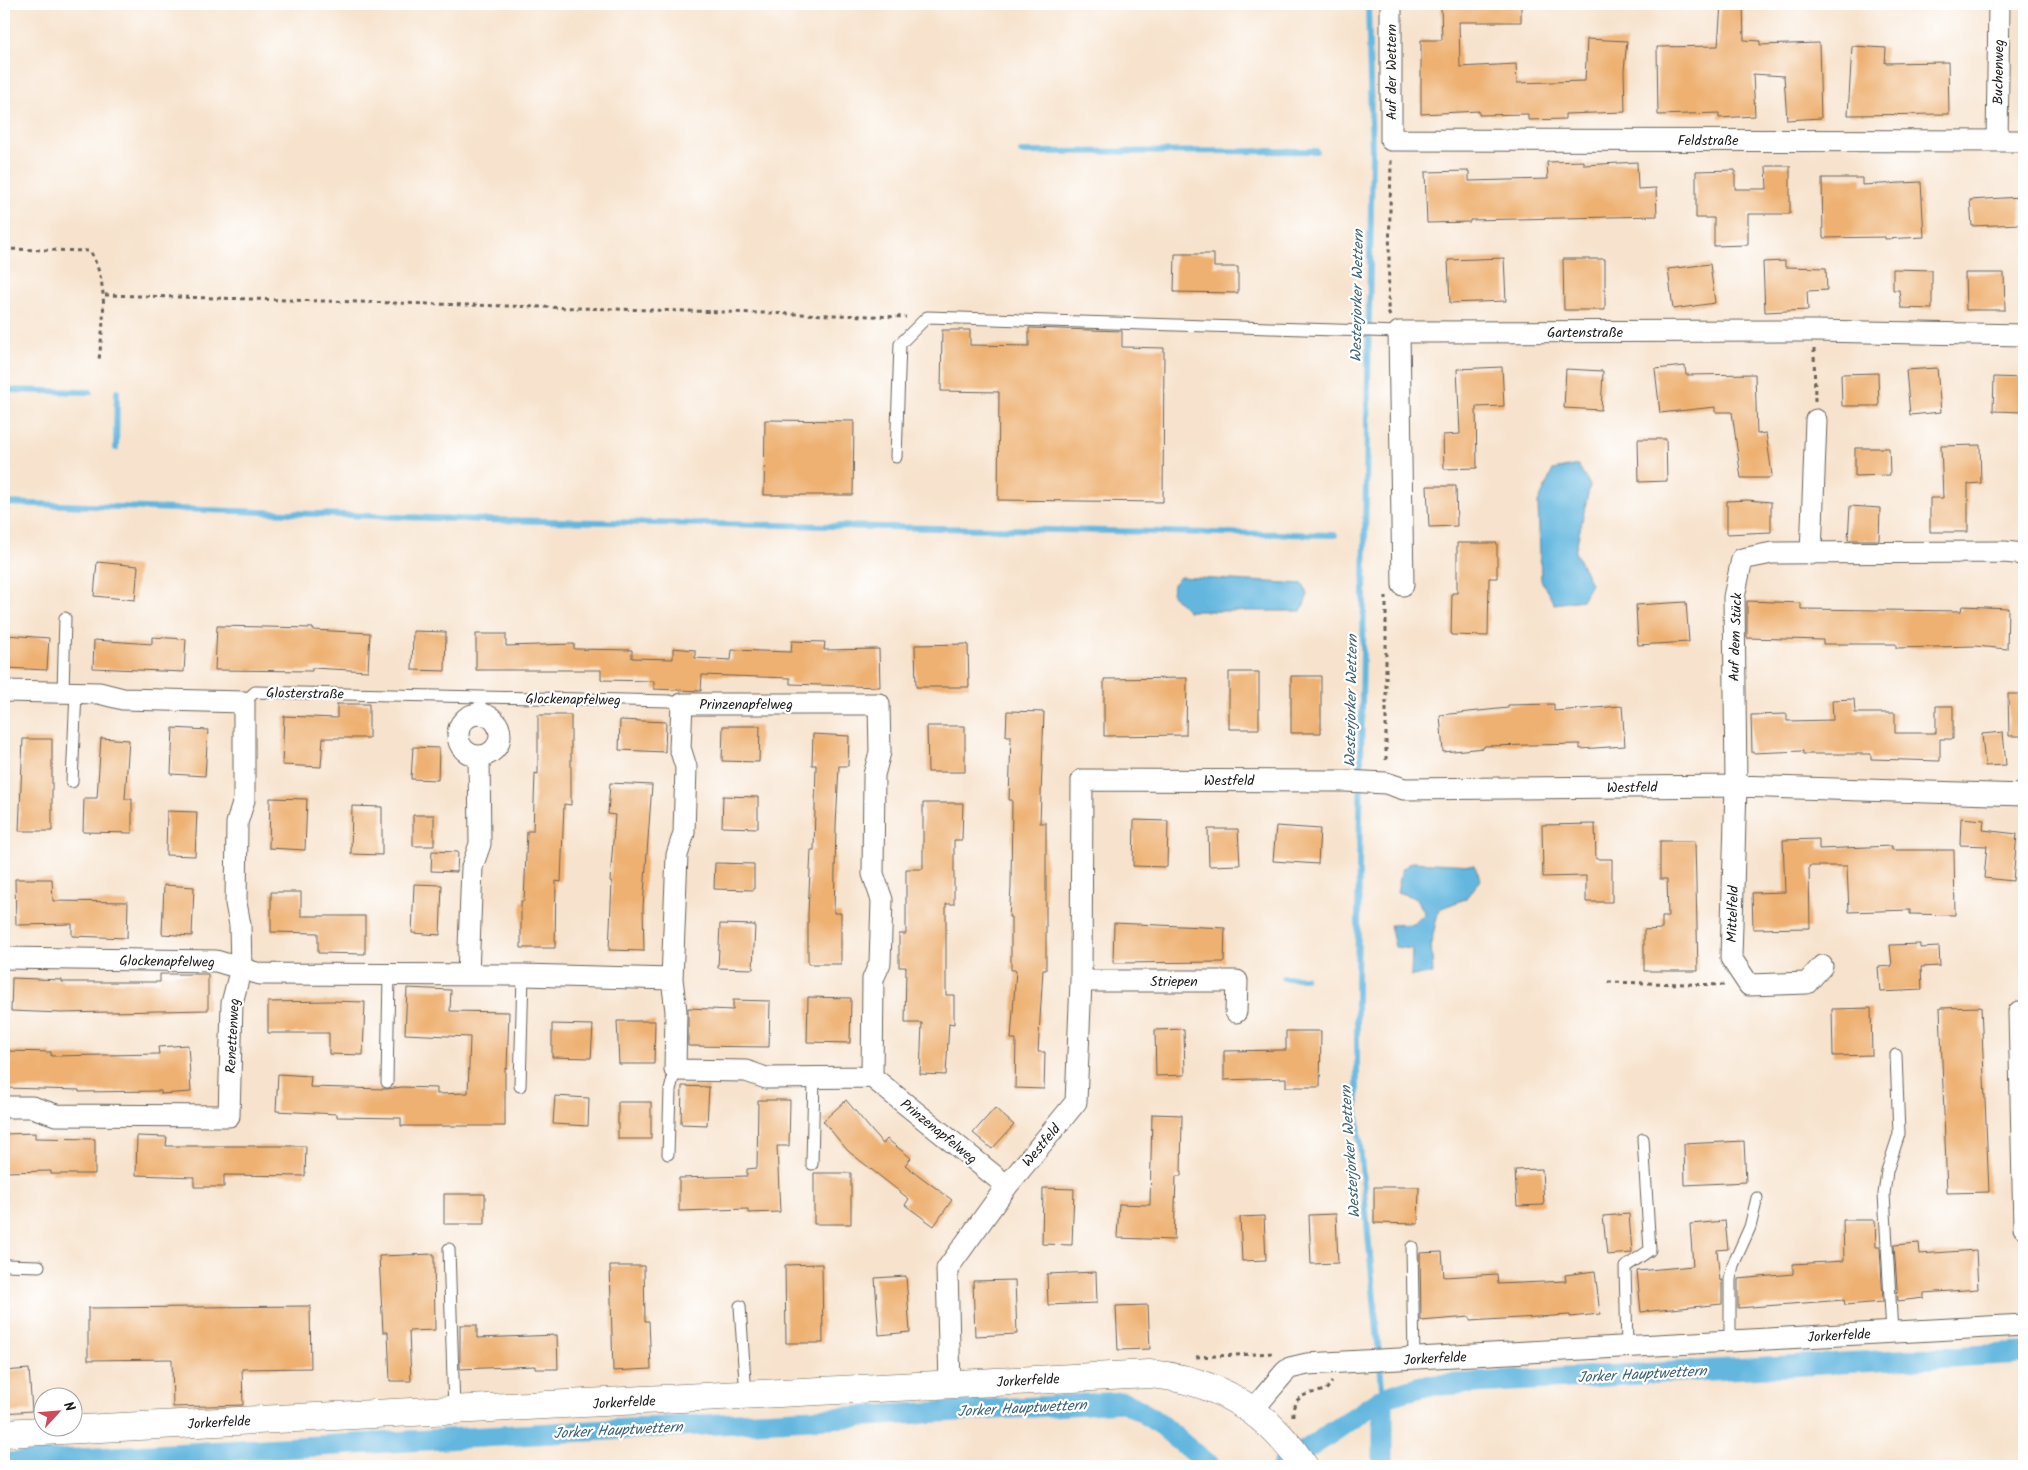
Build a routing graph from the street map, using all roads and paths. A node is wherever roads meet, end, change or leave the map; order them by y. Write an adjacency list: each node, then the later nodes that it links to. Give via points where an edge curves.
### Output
1 (1391, 4): 3 (street, Auf der Wettern)
2 (1999, 4): 4 (street, Buchenweg)
3 (1391, 140): 4 (street, Feldstraße); 10 (path, via 1388,312)
4 (1997, 141): 5 (street, Feldstraße)
5 (2024, 141)
6 (4, 249): 7 (path, via 90,251)
7 (105, 295): 8 (path); 12 (path)
8 (927, 317): 10 (lane); 14 (lane, via 900,344)
9 (1814, 331): 10 (street, Gartenstraße); 11 (street, Gartenstraße); 13 (path)
10 (1393, 332): 17 (street)
11 (2024, 335)
12 (99, 360)
13 (1816, 420): 15 (street)
14 (896, 457)
15 (1811, 554): 16 (street, Auf dem Stück); 26 (street, Auf dem Stück, via 1772,553 1742,559 1734,597)
16 (2024, 554)
17 (1403, 585)
18 (65, 618): 20 (lane)
19 (4, 691): 20 (street, Glosterstraße)
20 (69, 692): 21 (street, Glosterstraße, via 99,693 123,699); 25 (lane)
21 (244, 702): 23 (lane, Glosterstraße, via 255,692); 30 (street, Renettenweg, via 244,800 236,823 236,903)
22 (682, 704): 23 (lane, Glockenapfelweg, via 669,701); 34 (street, Prinzenapfelweg, via 680,748 686,767 684,833 677,855); 43 (street, Prinzenapfelweg, via 879,704 880,752 874,775 873,874 882,900 880,963 873,979)
23 (480, 705): 24 (street, via 498,724 500,739 493,751); 24 (street, via 464,719 458,735 464,750)
24 (479, 756): 32 (street, via 480,844 472,867)
25 (72, 782)
26 (1736, 786): 27 (street, Westfeld); 35 (street, Westfeld, via 1404,789 1386,783 1344,781 1082,780); 37 (street, Mittelfeld, via 1731,958)
27 (2024, 795)
28 (4, 958): 30 (street, Glockenapfelweg, via 216,961)
29 (1822, 966): 37 (street, via 1807,983)
30 (241, 968): 31 (street, Glockenapfelweg, via 260,974); 46 (street, Renettenweg, via 232,1003 229,1116 56,1115 32,1107)
31 (389, 975): 32 (street, Glockenapfelweg); 44 (lane)
32 (468, 975): 33 (street, Glockenapfelweg)
33 (523, 975): 34 (street, Glockenapfelweg); 45 (lane)
34 (672, 980): 41 (street, Prinzenapfelweg, via 676,1011)
35 (1081, 981): 38 (street, Striepen, via 1237,982); 50 (street, Westfeld, via 1076,1102)
36 (1608, 982): 37 (path)
37 (1750, 985)
38 (1236, 1012)
39 (2019, 1012): 52 (street)
40 (1896, 1055): 59 (lane, via 1899,1134 1887,1171 1884,1194)
41 (675, 1070): 42 (street, via 746,1070 766,1078); 48 (lane, via 670,1090)
42 (814, 1077): 43 (street); 49 (lane)
43 (872, 1077): 50 (street, Prinzenapfelweg)
44 (387, 1082)
45 (520, 1086)
46 (4, 1107)
47 (1643, 1139): 61 (lane, via 1650,1250 1625,1267)
48 (668, 1154)
49 (812, 1164)
50 (1007, 1186): 64 (street, Westfeld, via 947,1269)
51 (1757, 1198): 60 (lane, via 1750,1227 1730,1279)
52 (2024, 1228)
53 (1412, 1247): 62 (lane)
54 (449, 1250): 67 (lane)
55 (4, 1265): 56 (lane)
56 (39, 1266)
57 (740, 1306): 65 (lane)
58 (2024, 1325): 59 (street, Jorkerfelde)
59 (1892, 1332): 60 (street, Jorkerfelde)
60 (1730, 1342): 61 (street, Jorkerfelde)
61 (1627, 1347): 62 (street, Jorkerfelde)
62 (1414, 1359): 63 (street, Jorkerfelde)
63 (1330, 1363): 66 (street, Jorkerfelde, via 1290,1368); 68 (path, via 1332,1382 1326,1390 1307,1392 1299,1398)
64 (950, 1385): 65 (street, Jorkerfelde); 66 (street, Jorkerfelde, via 1158,1374 1205,1384)
65 (746, 1396): 67 (street, Jorkerfelde)
66 (1252, 1410): 68 (street)
67 (454, 1411): 69 (street, Jorkerfelde)
68 (1289, 1431): 70 (street)
69 (4, 1433)
70 (1304, 1466)

